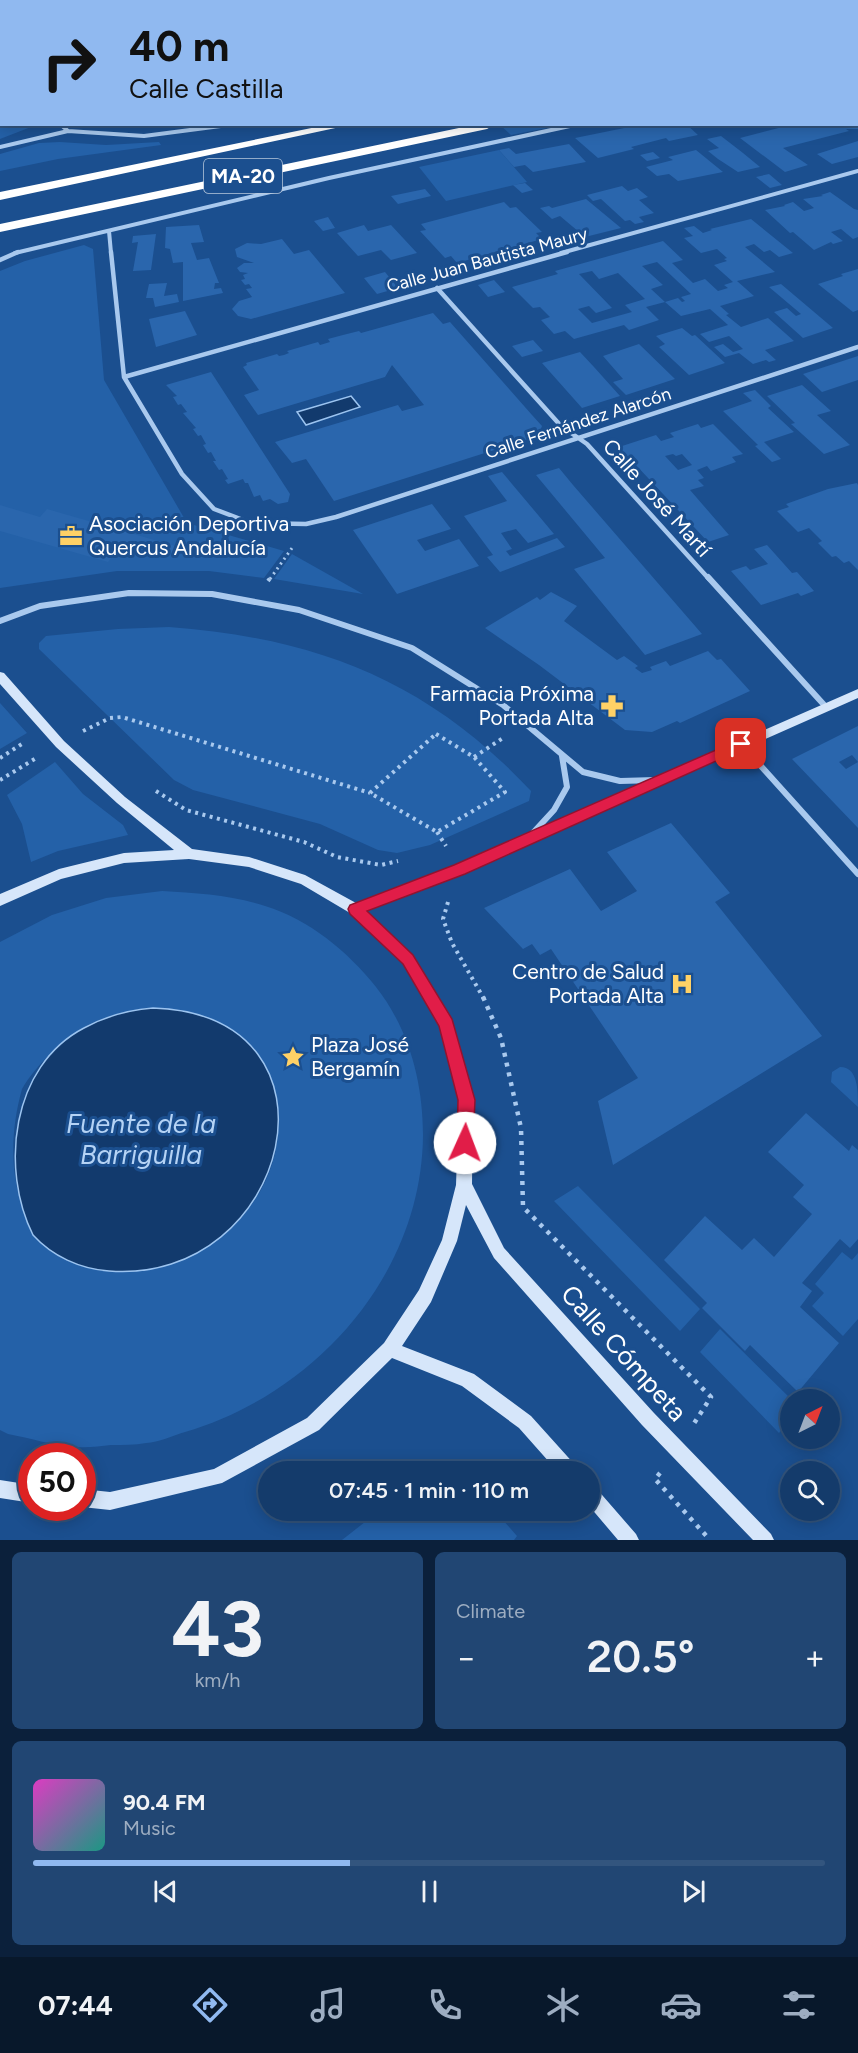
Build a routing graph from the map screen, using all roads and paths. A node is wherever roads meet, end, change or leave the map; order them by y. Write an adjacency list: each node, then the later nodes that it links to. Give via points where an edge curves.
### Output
1 (62, 126): 7 (street)
2 (177, 126): 8 (street)
3 (221, 126): 8 (street)
4 (339, 126): 11 (highway, MA-20)
5 (487, 126): 12 (highway, MA-20)
6 (570, 126): 13 (street)
7 (68, 131): 8 (street, via 144,136); 9 (street)
8 (177, 132)
9 (0, 147)
10 (858, 171): 15 (street, Calle Juan Bautista Maury)
11 (0, 196)
12 (0, 228)
13 (110, 231): 14 (street, via 17,252); 17 (street)
14 (0, 260)
15 (436, 288): 17 (street, Calle Juan Bautista Maury); 18 (street, Calle José Martí, via 561,426)
16 (858, 347): 18 (street, Calle Fernández Alarcón)
17 (124, 377): 18 (street, Calle Fernández Alarcón, via 182,474 214,509 250,523 306,524 336,517)
18 (577, 437): 24 (street, Calle José Martí)
19 (292, 547): 20 (path)
20 (269, 578)
21 (0, 621): 28 (street, via 40,606 129,593 212,594 299,610 412,648 503,705)
22 (0, 676): 26 (main road)
23 (858, 694): 24 (main road)
24 (826, 707): 27 (main road)
25 (503, 738): 29 (path)
26 (60, 744): 30 (path); 32 (path, via 110,718 122,717); 36 (main road, via 121,800)
27 (741, 744): 31 (main road); 37 (street)
28 (562, 755): 31 (street, via 583,772 620,781); 34 (street, via 567,787 554,810)
29 (474, 757): 32 (path, via 436,734); 33 (path, via 505,792)
30 (0, 780)
31 (657, 780): 34 (main road)
32 (370, 793): 33 (path)
33 (437, 832): 35 (path)
34 (528, 838): 39 (main road)
35 (448, 849)
36 (189, 854): 38 (main road, via 124,858 59,874); 39 (main road, via 249,862 304,880)
37 (858, 874)
38 (0, 900)
39 (355, 909): 40 (main road, via 408,959 446,1024 466,1100)
40 (464, 1185): 41 (main road, via 449,1241 425,1296); 48 (main road, Calle Cómpeta, via 499,1253 648,1419)
41 (390, 1348): 42 (main road, via 468,1380 525,1422); 45 (main road, via 313,1424 216,1477 110,1501)
42 (560, 1461)
43 (2, 1492): 44 (main road)
44 (18, 1493)
45 (96, 1500)
46 (600, 1506): 47 (main road)
47 (630, 1540)
48 (765, 1540)

